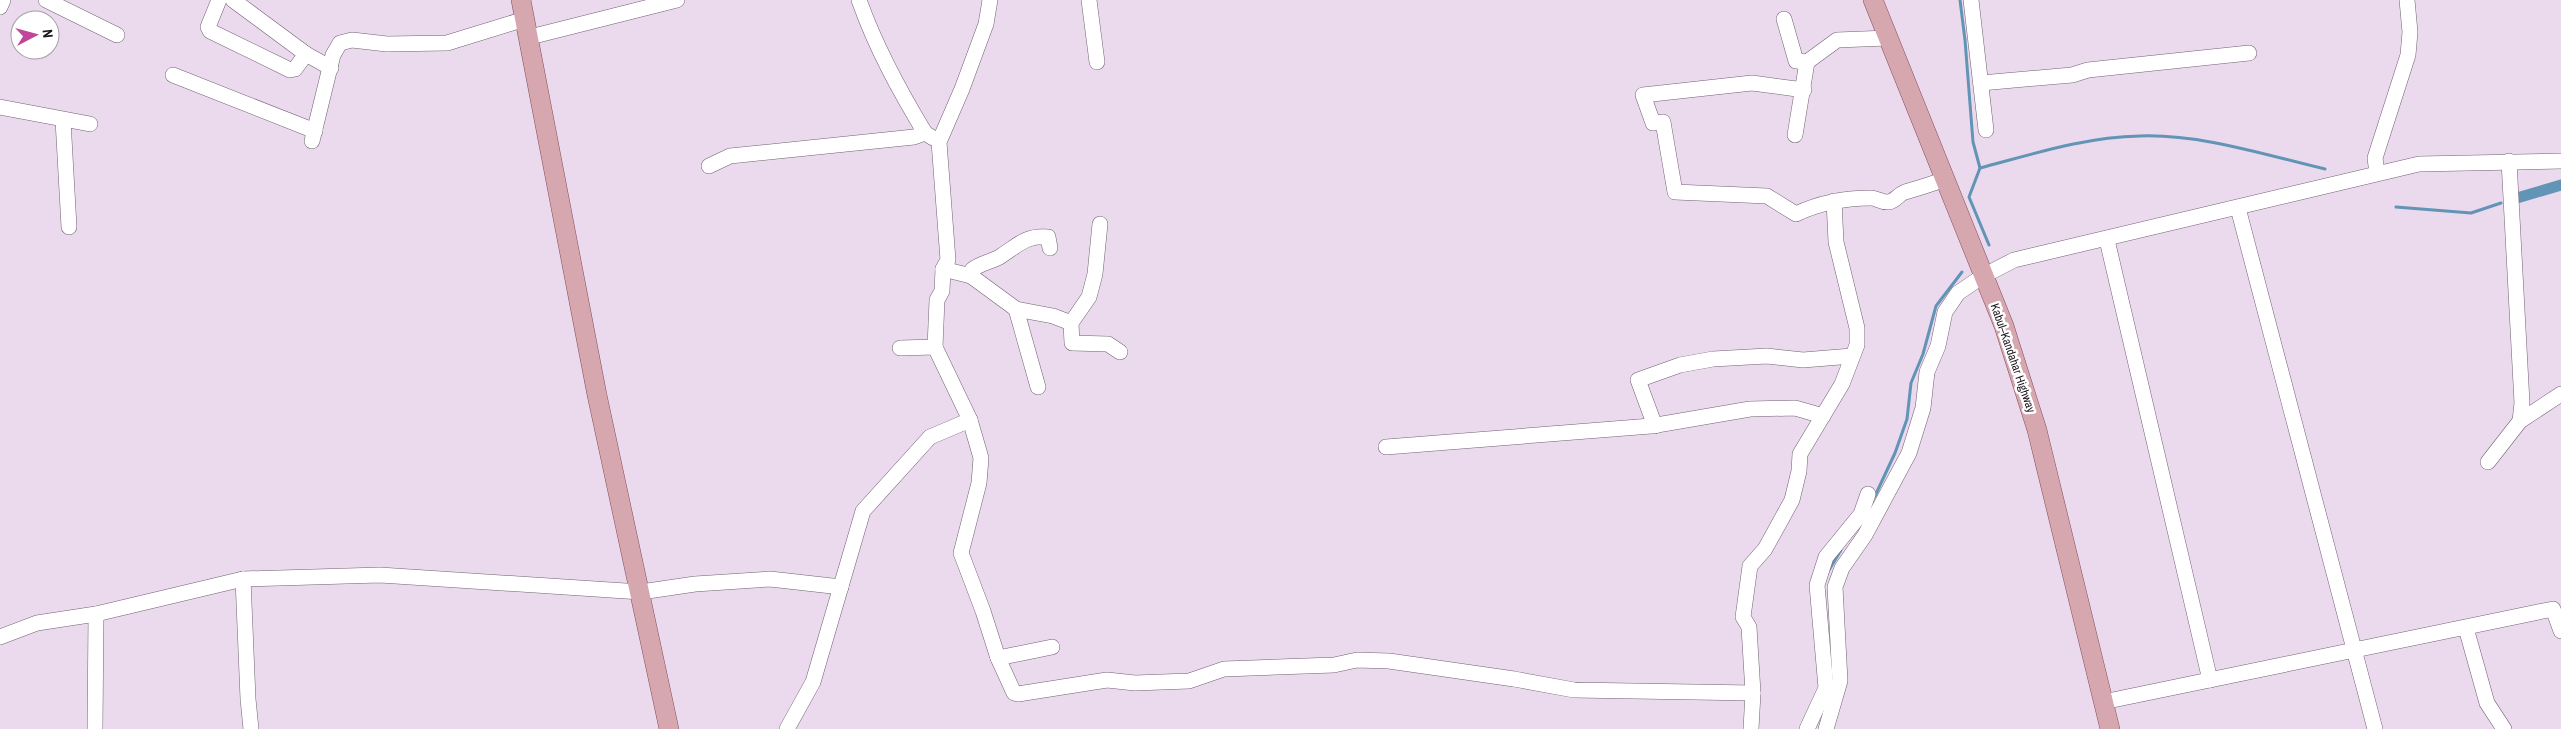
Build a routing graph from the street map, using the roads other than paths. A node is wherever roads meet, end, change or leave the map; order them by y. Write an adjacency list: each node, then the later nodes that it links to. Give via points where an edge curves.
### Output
1 (3, 0): 13 (street)
2 (46, 0): 16 (street)
3 (219, 0): 19 (street, via 208,27 210,32 290,70 295,70)
4 (233, 0): 19 (street)
5 (522, 0): 15 (main road)
6 (677, 0): 15 (street)
7 (859, 0): 30 (street, via 893,81)
8 (990, 0): 32 (street, via 986,24)
9 (1088, 0): 20 (street)
10 (1873, 0): 17 (main road, Kabul–Kandahar Highway)
11 (1971, 0): 24 (street)
12 (2407, 0): 36 (street, via 2408,55 2375,158)
13 (0, 7)
14 (1784, 19): 21 (street, via 1796,61)
15 (527, 28): 22 (street, via 447,43 387,44 352,40 340,43 333,55); 66 (main road, via 596,395)
16 (118, 35)
17 (1888, 38): 21 (street, via 1837,40); 37 (main road, Kabul–Kandahar Highway)
18 (2249, 53): 24 (street)
19 (306, 54): 22 (street)
20 (1097, 62)
21 (1808, 62): 25 (street)
22 (331, 68): 23 (street, via 314,136)
23 (173, 75)
24 (1981, 83): 29 (street)
25 (1804, 90): 31 (street); 38 (street, via 1752,83 1643,94 1653,123 1663,122 1675,192 1767,196 1796,214)
26 (0, 107): 27 (street)
27 (63, 120): 28 (street); 41 (street)
28 (90, 124)
29 (1986, 130)
30 (925, 133): 32 (street); 35 (street, via 914,137 730,156)
31 (1795, 135)
32 (939, 142): 44 (street, via 948,260)
33 (2509, 161): 34 (street); 36 (street, via 2419,164); 57 (street, via 2522,403)
34 (2561, 161)
35 (710, 166)
36 (2377, 173): 39 (street)
37 (1945, 179): 38 (street, via 1904,192 1892,202 1873,198); 46 (main road, Kabul–Kandahar Highway)
38 (1834, 201): 52 (street, via 1836,242 1857,328 1857,345)
39 (2238, 208): 42 (street); 72 (street)
40 (1100, 224): 48 (street, via 1089,297)
41 (69, 227)
42 (2107, 240): 46 (street, via 2014,260); 74 (street)
43 (1050, 248): 45 (street, via 1048,237 1023,239 1001,256 976,267)
44 (942, 269): 45 (street); 49 (street)
45 (971, 276): 47 (street)
46 (1983, 276): 63 (street, via 1958,293 1945,312 1938,346 1927,372 1923,408 1909,453); 77 (main road, Kabul–Kandahar Highway, via 2004,326 2037,430)
47 (1016, 309): 48 (street, via 1053,316); 53 (street)
48 (1071, 324): 51 (street, via 1072,342 1108,344)
49 (935, 347): 50 (street); 56 (street)
50 (900, 348)
51 (1120, 352)
52 (1852, 356): 55 (street, via 1842,384); 58 (street, via 1802,360 1767,356 1713,359 1671,368 1638,380)
53 (1038, 387)
54 (2561, 394): 57 (street)
55 (1823, 416): 58 (street, via 1795,408 1750,410); 76 (street, via 1800,454 1792,500 1765,549 1750,566 1743,617 1750,627)
56 (970, 420): 65 (street, via 930,437 863,511); 73 (street, via 981,458 979,483 961,554)
57 (2520, 421): 60 (street)
58 (1655, 426): 59 (street)
59 (1386, 447)
60 (2488, 462)
61 (1868, 494): 64 (street, via 1861,514 1826,557)
62 (243, 579): 66 (street, via 380,575); 67 (street); 79 (street)
63 (1837, 581): 64 (street); 75 (street, via 1840,681)
64 (1818, 582): 75 (street)
65 (841, 587): 66 (street, via 770,579 695,584); 81 (street, via 813,682)
66 (641, 592): 80 (main road)
67 (96, 614): 70 (street, via 37,623); 78 (street)
68 (2466, 628): 69 (street, via 2553,609); 72 (street); 87 (street, via 2488,702)
69 (2561, 631)
70 (0, 637)
71 (1052, 647): 73 (street)
72 (2355, 650): 74 (street); 86 (street)
73 (998, 658): 76 (street, via 1014,693 1018,694 1107,680 1135,683 1189,681 1224,670 1334,665 1357,660 1388,661 1574,690)
74 (2210, 680): 77 (street)
75 (1832, 688): 83 (street); 84 (street)
76 (1753, 692): 82 (street)
77 (2103, 702): 85 (main road, Kabul–Kandahar Highway)
78 (95, 729)
79 (251, 729)
80 (669, 729)
81 (787, 729)
82 (1751, 729)
83 (1807, 729)
84 (1826, 729)
85 (2110, 729)
86 (2375, 729)
87 (2504, 729)

